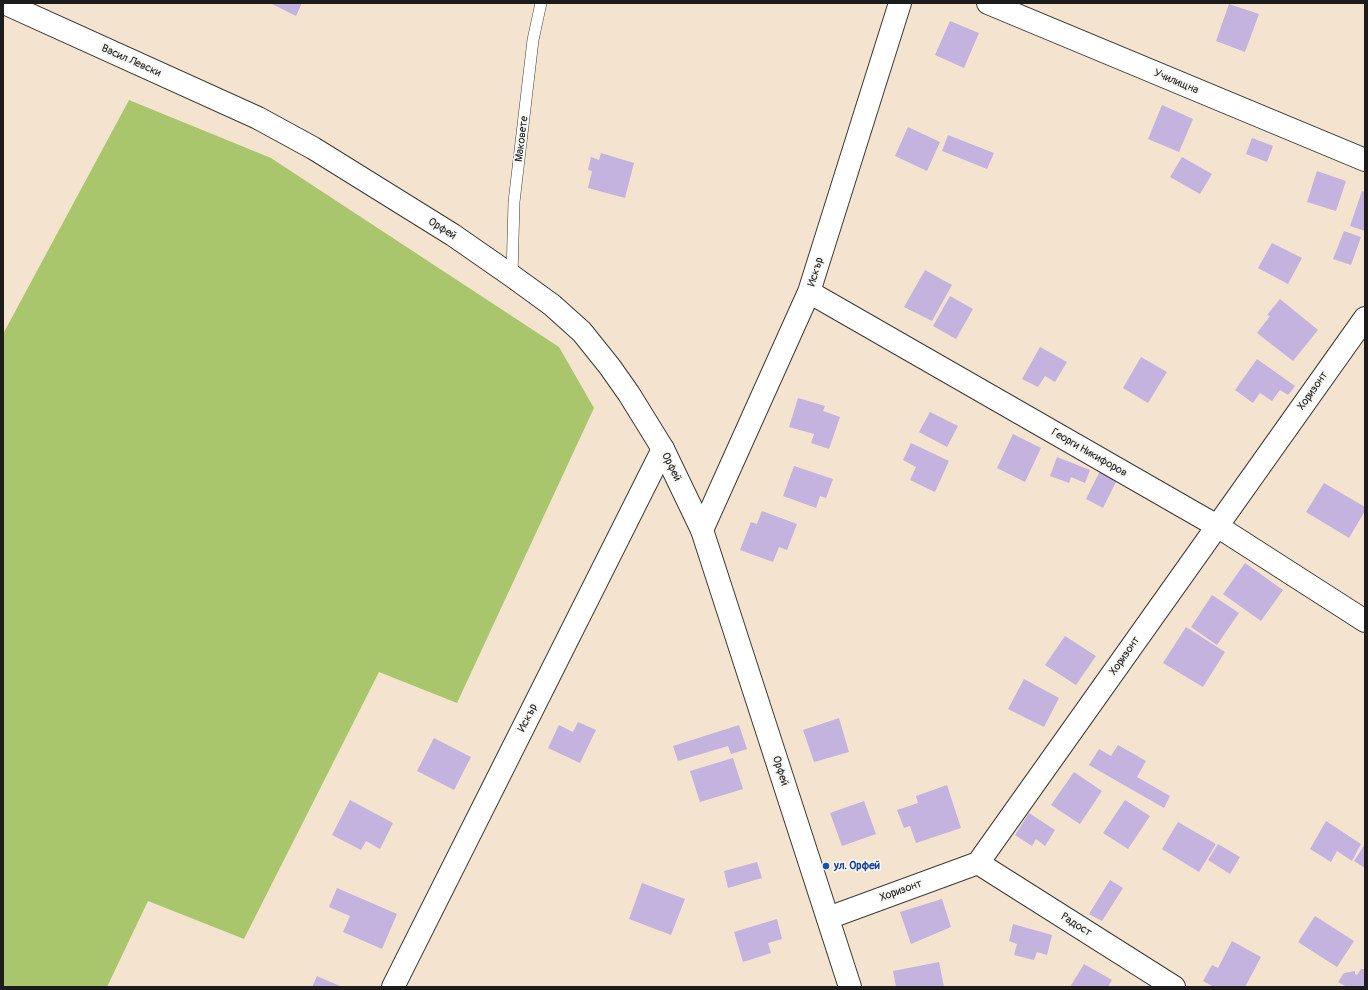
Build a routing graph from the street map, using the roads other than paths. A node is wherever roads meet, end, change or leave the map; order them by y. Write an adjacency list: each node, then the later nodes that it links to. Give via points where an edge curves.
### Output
1 (4, 3): 5 (street, Васил Левски)
2 (541, 3): 7 (lane, Маковете, via 533,40 514,202)
3 (900, 3): 8 (street, Искър)
4 (988, 3): 6 (street, Училищна)
5 (258, 118): 7 (street, Орфей, via 373,185)
6 (1365, 160)
7 (512, 276): 10 (street, Орфей, via 552,305 582,332 629,394)
8 (809, 292): 11 (street, Георги Никифоров); 12 (street, Искър)
9 (1365, 318): 11 (street, Хоризонт)
10 (663, 449): 12 (street, Орфей); 16 (street, Искър)
11 (1217, 526): 13 (street, Георги Никифоров); 14 (street, Хоризонт)
12 (702, 530): 15 (street, Орфей)
13 (1365, 621)
14 (978, 863): 15 (street, Хоризонт); 18 (street, Радост)
15 (828, 918): 17 (street, Орфей)
16 (393, 987)
17 (850, 987)
18 (1174, 987)

